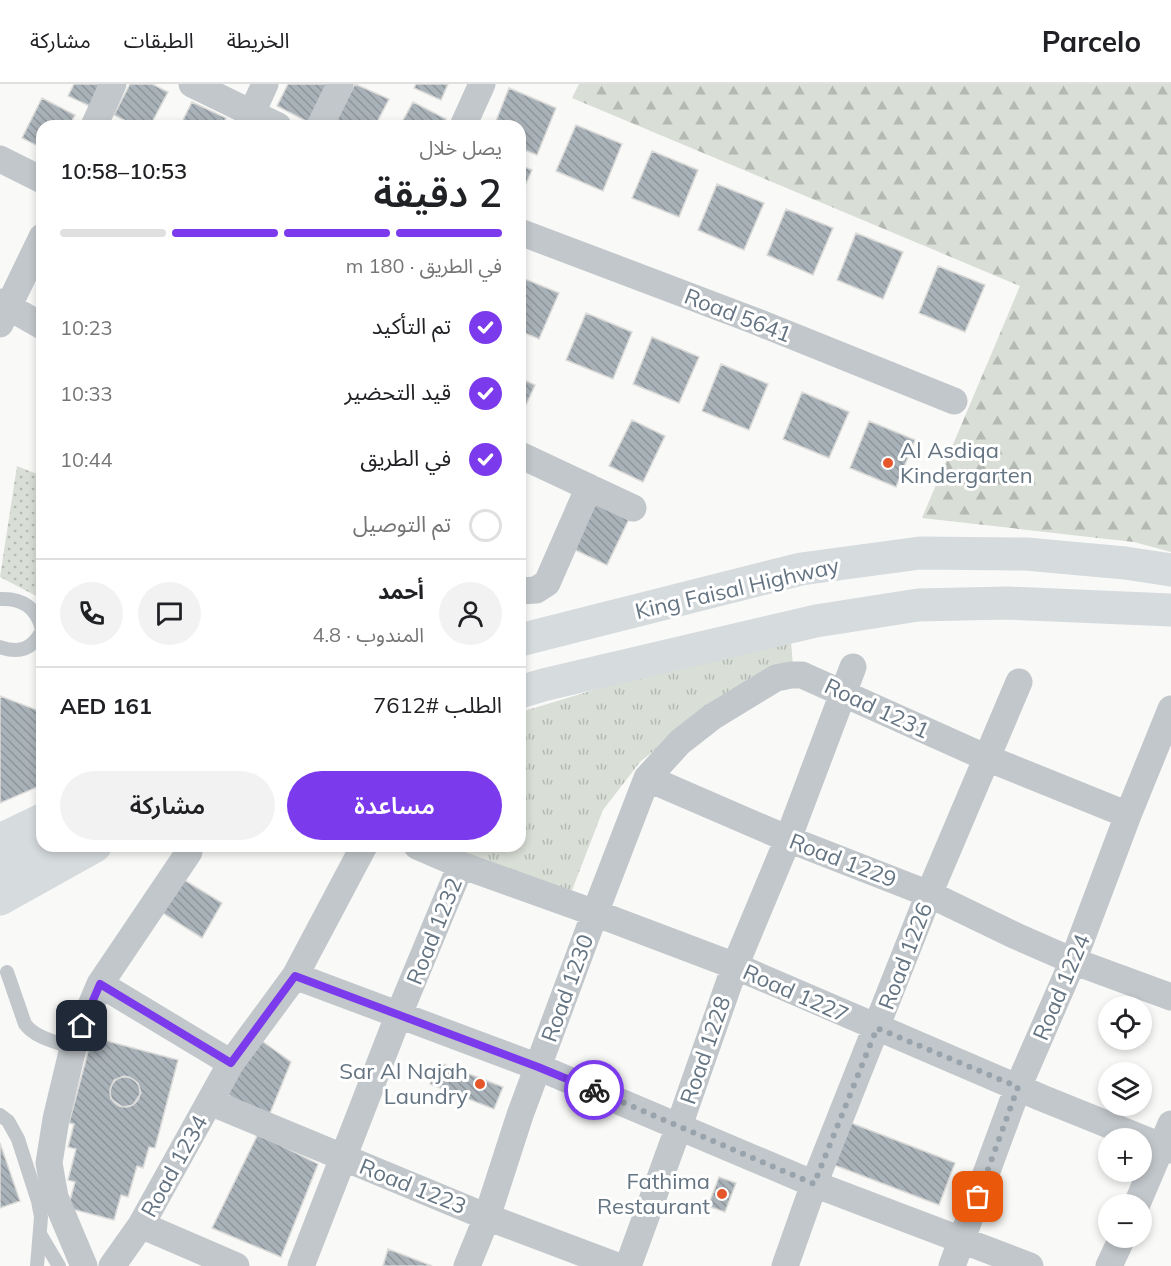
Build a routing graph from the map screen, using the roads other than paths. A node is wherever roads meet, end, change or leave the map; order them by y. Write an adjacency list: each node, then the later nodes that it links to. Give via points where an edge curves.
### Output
1 (113, 84): 6 (street)
2 (192, 84): 7 (street)
3 (265, 84): 7 (street)
4 (482, 84): 9 (street)
5 (340, 85): 8 (street)
6 (97, 120)
7 (249, 120)
8 (323, 120)
9 (466, 120)
10 (0, 159): 11 (street)
11 (36, 177)
12 (526, 234): 16 (street, Road 5641)
13 (36, 248): 14 (street)
14 (3, 310): 15 (street)
15 (36, 324)
16 (954, 401)
17 (526, 465): 18 (street)
18 (589, 487): 19 (street); 21 (street, via 547,583)
19 (633, 508)
20 (1171, 570): 25 (main road, King Faisal Highway, via 1026,555 920,553 801,569)
21 (526, 591)
22 (0, 599): 23 (lane, via 23,602)
23 (36, 614)
24 (1169, 615): 30 (main road, via 1007,603 918,605 816,621)
25 (526, 638)
26 (36, 642): 27 (lane, via 12,651)
27 (0, 647)
28 (853, 667): 31 (street, Road 1228)
29 (1019, 682): 33 (street, Road 1226)
30 (526, 690)
31 (842, 693): 33 (street, Road 1231); 34 (street, Road 1231, via 802,675 776,678 712,717 680,742); 38 (street, Road 1228)
32 (1171, 709): 35 (street, Road 1224)
33 (987, 758): 35 (street, Road 1231); 46 (street, Road 1226)
34 (647, 778): 38 (street, Road 1229); 48 (street, Road 1230)
35 (1128, 815): 49 (street, Road 1224)
36 (36, 823): 37 (main road)
37 (2, 838)
38 (788, 839): 46 (street, Road 1229); 50 (street, Road 1228)
39 (36, 846): 45 (main road)
40 (84, 852): 47 (main road)
41 (189, 852): 53 (street)
42 (361, 852): 52 (street, Road 1234)
43 (431, 852): 44 (street, Road 1227)
44 (461, 865): 48 (street, Road 1227); 55 (street, Road 1232)
45 (0, 870)
46 (929, 894): 49 (street, Road 1229); 56 (street, Road 1226)
47 (0, 899)
48 (595, 913): 50 (street, Road 1227); 59 (street, Road 1230)
49 (1074, 960): 54 (street, Road 1229); 60 (street, Road 1224)
50 (735, 966): 56 (street, Road 1227); 63 (street, Road 1228)
51 (8, 972): 57 (lane, via 28,1028)
52 (295, 976): 55 (street); 58 (street, Road 1234)
53 (100, 984): 57 (street); 58 (street)
54 (1171, 997)
55 (399, 1014): 59 (street); 65 (street, Road 1232)
56 (877, 1028): 60 (street, Road 1227); 66 (street, Road 1226)
57 (73, 1048): 75 (street, via 49,1162 55,1197)
58 (231, 1063): 61 (street, Road 1234)
59 (538, 1067): 63 (street); 68 (street, Road 1230)
60 (1018, 1087): 64 (street, Road 1227); 71 (street, Road 1224)
61 (210, 1102): 65 (street, Road 1223); 69 (street, Road 1234)
62 (0, 1115): 70 (lane, via 18,1140 34,1185 41,1217)
63 (679, 1126): 66 (street); 81 (street, Road 1228)
64 (1168, 1140): 67 (street)
65 (344, 1158): 68 (street, Road 1223); 78 (street, Road 1232)
66 (814, 1184): 71 (street); 82 (street, Road 1226)
67 (1142, 1194)
68 (487, 1217): 79 (street, Road 1230); 80 (street, Road 1223)
69 (141, 1225): 76 (street, Road 1234); 77 (street)
70 (40, 1234): 73 (lane); 74 (lane)
71 (961, 1240): 83 (street, Road 1224); 84 (street)
72 (1117, 1248): 85 (street)
73 (37, 1266)
74 (59, 1266)
75 (84, 1266)
76 (112, 1266)
77 (236, 1266)
78 (301, 1266)
79 (468, 1266)
80 (617, 1266)
81 (628, 1266)
82 (785, 1266)
83 (952, 1266)
84 (1029, 1266)
85 (1109, 1266)

